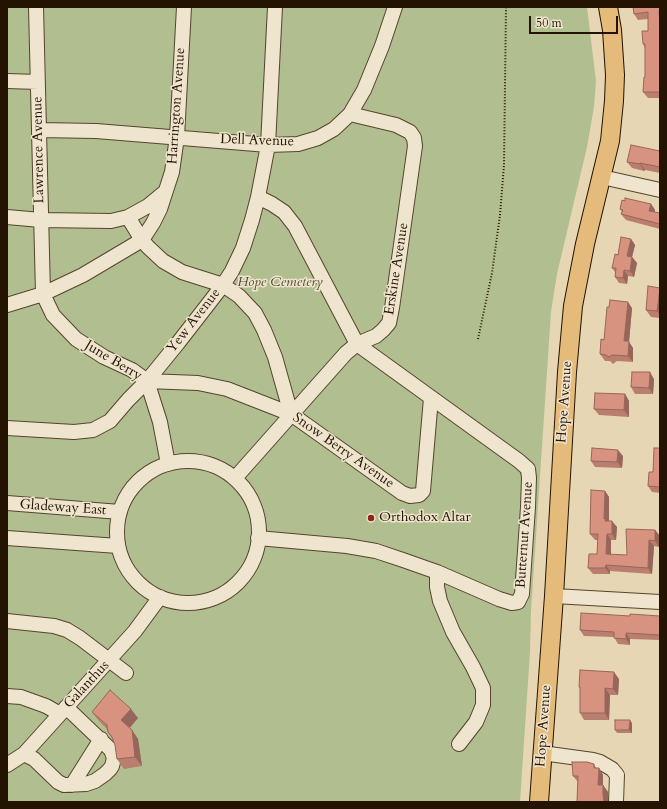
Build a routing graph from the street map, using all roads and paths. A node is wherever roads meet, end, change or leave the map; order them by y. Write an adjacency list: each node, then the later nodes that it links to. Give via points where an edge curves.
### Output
1 (36, 7): 8 (street, Lawrence Avenue)
2 (184, 7): 11 (street, Harrington Avenue)
3 (275, 7): 12 (street, Yew Avenue)
4 (395, 7): 9 (street, Dell Avenue, via 364,90)
5 (506, 7): 24 (path, via 504,165 500,215 492,273)
6 (608, 7): 13 (main road, Hope Avenue, via 615,75 610,141)
7 (7, 81): 8 (street)
8 (38, 82): 10 (street, Lawrence Avenue)
9 (350, 114): 12 (street, Dell Avenue, via 334,129 318,138 298,144); 25 (street, Erskine Avenue, via 396,125 410,132 415,146 389,323 380,333)
10 (39, 130): 11 (street, Dell Avenue); 19 (street, Lawrence Avenue)
11 (176, 137): 12 (street, Dell Avenue); 15 (street, Harrington Avenue, via 172,172)
12 (268, 144): 16 (street, Yew Avenue)
13 (602, 177): 14 (street); 38 (main road, Hope Avenue, via 573,306)
14 (660, 190)
15 (166, 192): 18 (street); 20 (street, Harrington Avenue, via 160,209)
16 (258, 197): 21 (street, Yew Avenue, via 243,248); 25 (street, Butternut Avenue, via 284,212 295,226)
17 (7, 217): 19 (street)
18 (128, 217): 19 (street, via 111,221); 20 (street)
19 (41, 220): 22 (street, Lawrence Avenue)
20 (142, 240): 21 (street, via 163,261 182,272); 22 (street, Harrington Avenue, via 83,275)
21 (223, 285): 26 (street, Yew Avenue); 28 (street, via 239,296 255,313 264,330 275,357)
22 (43, 294): 23 (street, Harrington Avenue); 26 (street, June Berry, via 53,315 76,339)
23 (7, 305)
24 (478, 339)
25 (357, 344): 27 (street, Butternut Avenue); 28 (street, Erskine Avenue)
26 (147, 381): 28 (street, Snow Berry Avenue, via 198,383 227,389); 29 (street, Yew Avenue, via 110,422 93,430 74,432); 30 (street, June Berry, via 160,422)
27 (431, 398): 28 (street, Snow Berry Avenue, via 423,491 419,495 410,496 402,493); 37 (street, Butternut Avenue, via 520,461 528,469 529,478 522,594 518,602 498,599)
28 (291, 414): 31 (street, Erskine Avenue)
29 (7, 428)
30 (168, 464): 31 (street, via 199,463 224,470); 33 (street, via 135,485)
31 (236, 477): 35 (street, via 256,512)
32 (7, 504): 33 (street, Gladeway East)
33 (120, 512): 36 (street, via 116,520)
34 (7, 538): 36 (street)
35 (258, 538): 37 (street, Butternut Avenue, via 376,551); 39 (street, via 250,566 229,591 211,600 194,603)
36 (118, 546): 39 (street, via 135,576 146,588)
37 (437, 572): 47 (street, via 440,601 453,632 483,688 483,705 476,722)
38 (554, 596): 40 (street); 48 (main road, Hope Avenue)
39 (160, 597): 42 (street, Galanthus)
40 (660, 602)
41 (7, 621): 42 (street, via 61,627)
42 (110, 660): 43 (street); 45 (street, Galanthus)
43 (126, 672)
44 (7, 696): 45 (street, via 21,697)
45 (63, 710): 46 (street); 49 (street, Galanthus)
46 (101, 739): 51 (street); 51 (street, via 113,754 112,766 95,781)
47 (459, 744)
48 (542, 753): 52 (main road, Hope Avenue); 53 (street, via 593,760 612,768 617,775)
49 (24, 754): 50 (street, Galanthus); 51 (street, via 34,759 58,782)
50 (7, 765)
51 (72, 785)
52 (539, 802)
53 (616, 802)

